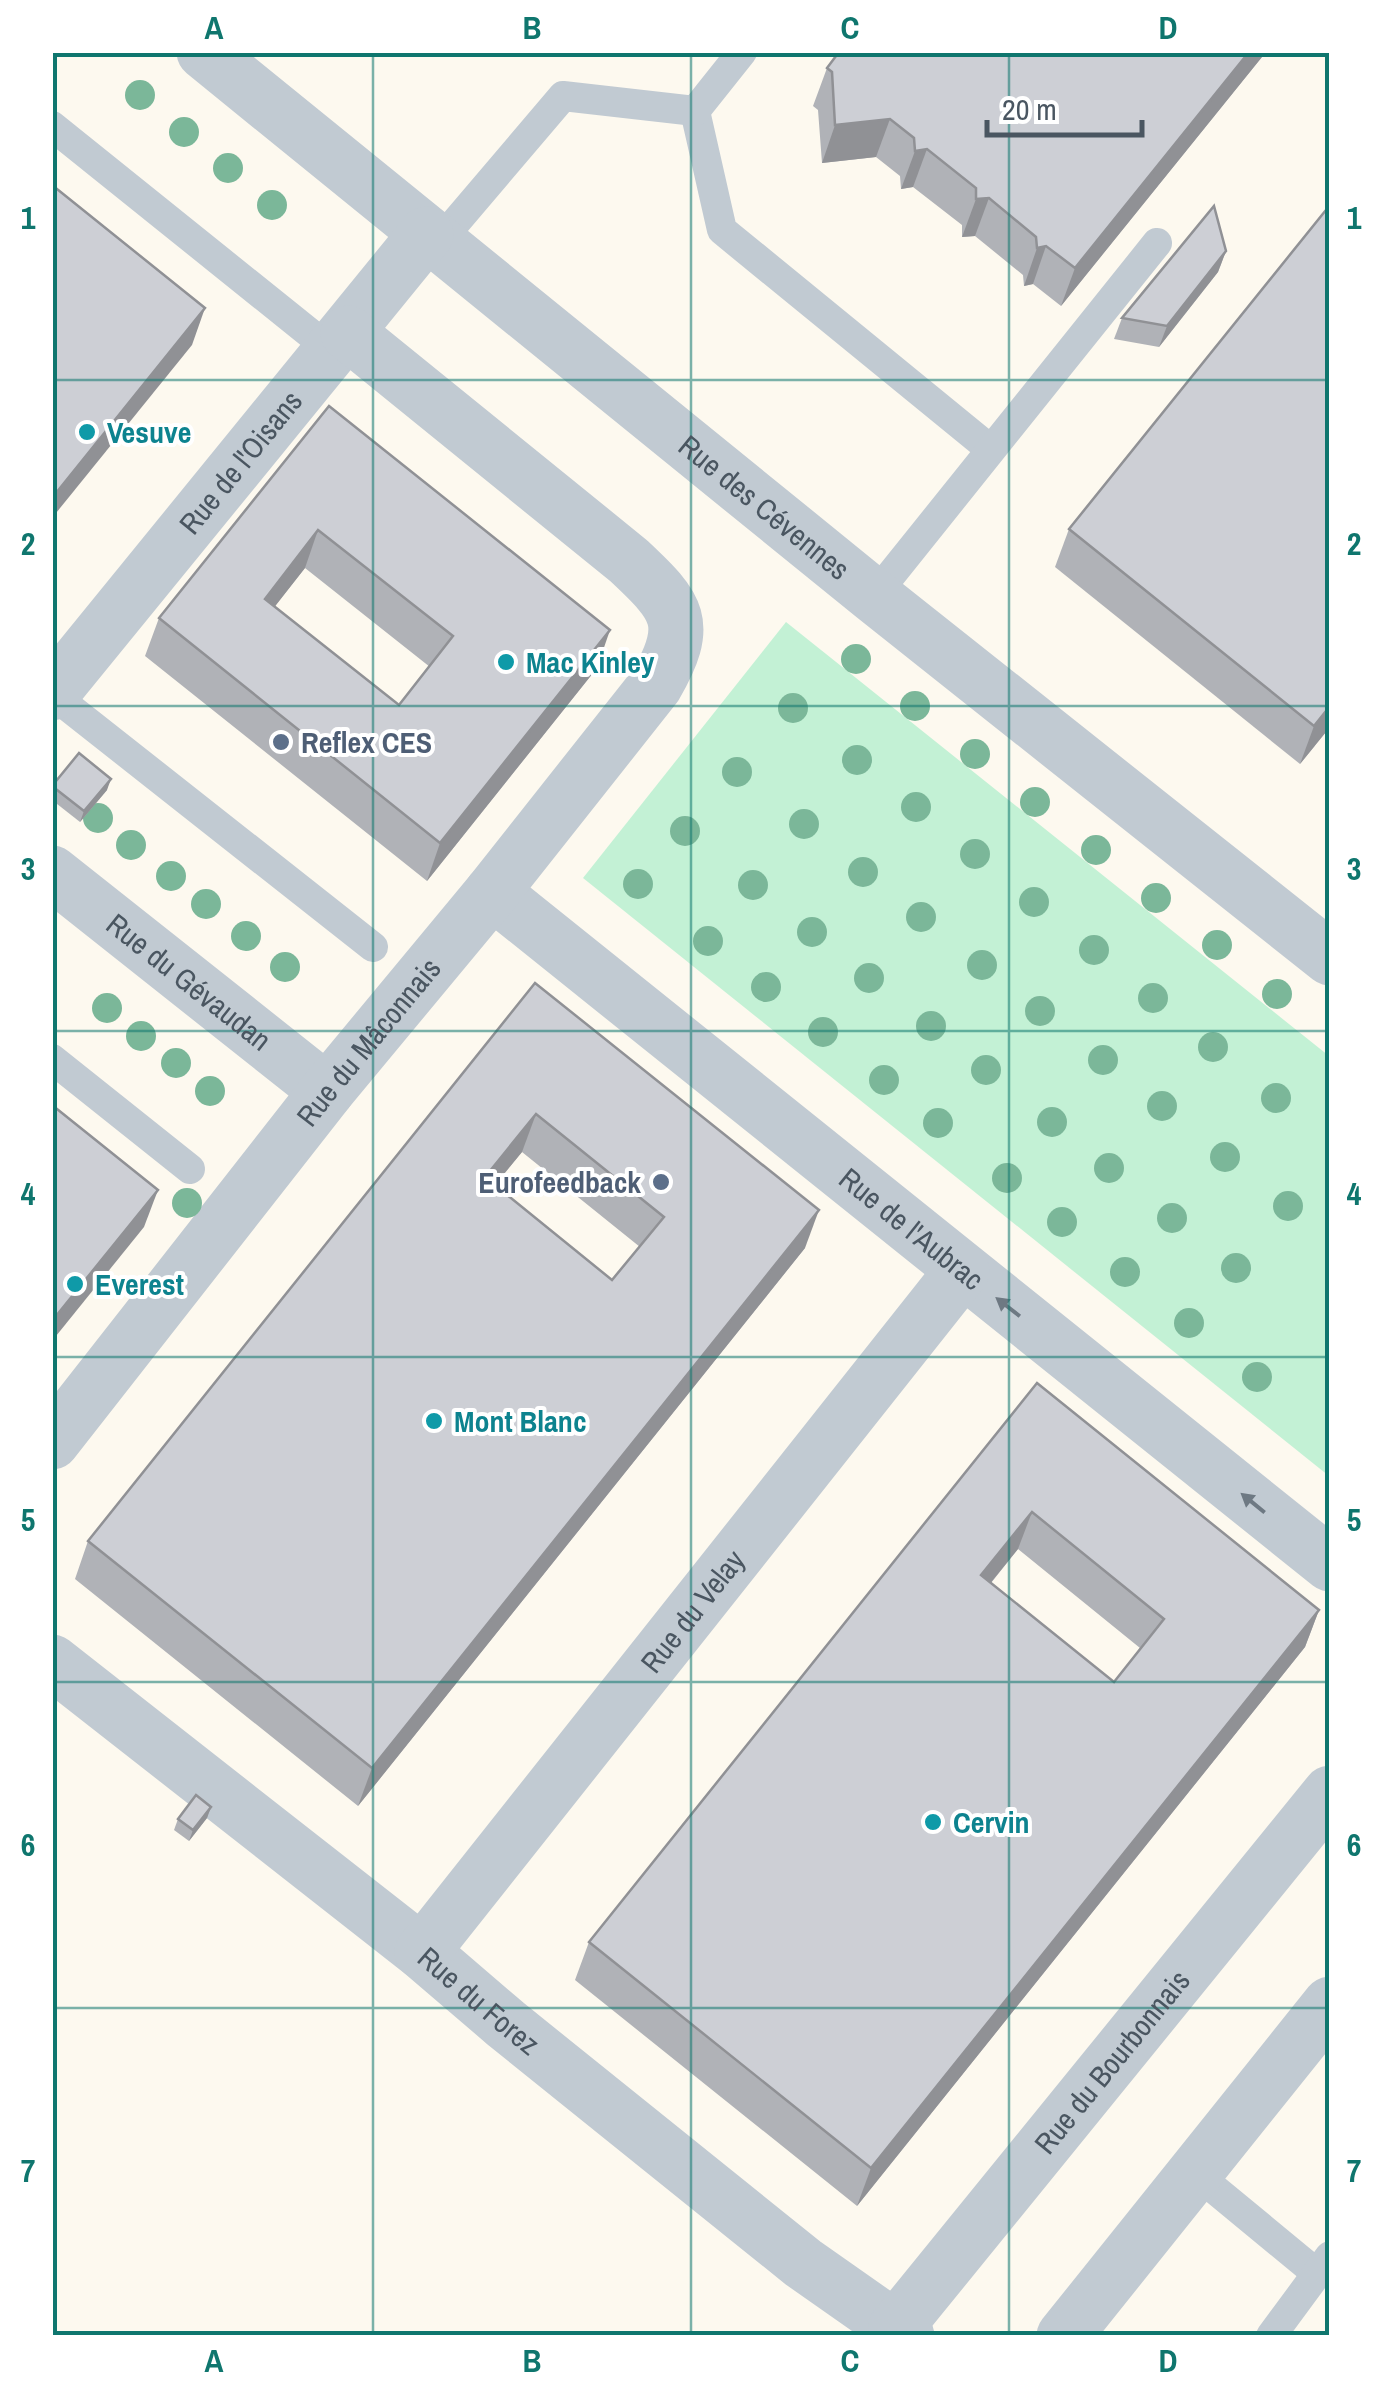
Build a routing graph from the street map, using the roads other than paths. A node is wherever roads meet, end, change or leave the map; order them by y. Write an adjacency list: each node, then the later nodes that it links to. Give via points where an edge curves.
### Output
1 (204, 52): 5 (street, Rue des Cévennes)
2 (742, 52): 3 (lane)
3 (695, 111): 5 (lane, via 564,96); 8 (lane, via 722,230)
4 (52, 126): 7 (lane)
5 (432, 238): 7 (street, Rue de l'Oisans); 9 (street, Rue des Cévennes)
6 (1157, 243): 8 (lane)
7 (340, 342): 10 (street, Rue de l'Oisans); 12 (street, Rue du Mâconnais, via 629,561 666,596 674,616 676,638 655,686)
8 (990, 449): 9 (lane)
9 (874, 596): 14 (street, Rue des Cévennes)
10 (52, 694): 13 (lane)
11 (52, 873): 16 (street, Rue du Gévaudan)
12 (492, 892): 16 (street, Rue du Mâconnais); 18 (street, Rue de l'Aubrac)
13 (373, 947)
14 (1330, 958)
15 (52, 1058): 17 (lane)
16 (326, 1091): 19 (street, Rue du Mâconnais)
17 (190, 1169)
18 (962, 1271): 20 (street, Rue de l'Aubrac, one-way to 18); 23 (street, Rue du Velay)
19 (52, 1442)
20 (1330, 1564)
21 (52, 1662): 23 (street, Rue du Forez)
22 (1330, 1794): 27 (street, Rue du Bourbonnais)
23 (422, 1952): 27 (street, Rue du Forez, via 803,2263)
24 (1330, 2004): 25 (street)
25 (1195, 2174): 26 (lane); 28 (street)
26 (1322, 2264): 29 (lane)
27 (901, 2332)
28 (1064, 2336)
29 (1271, 2336)

